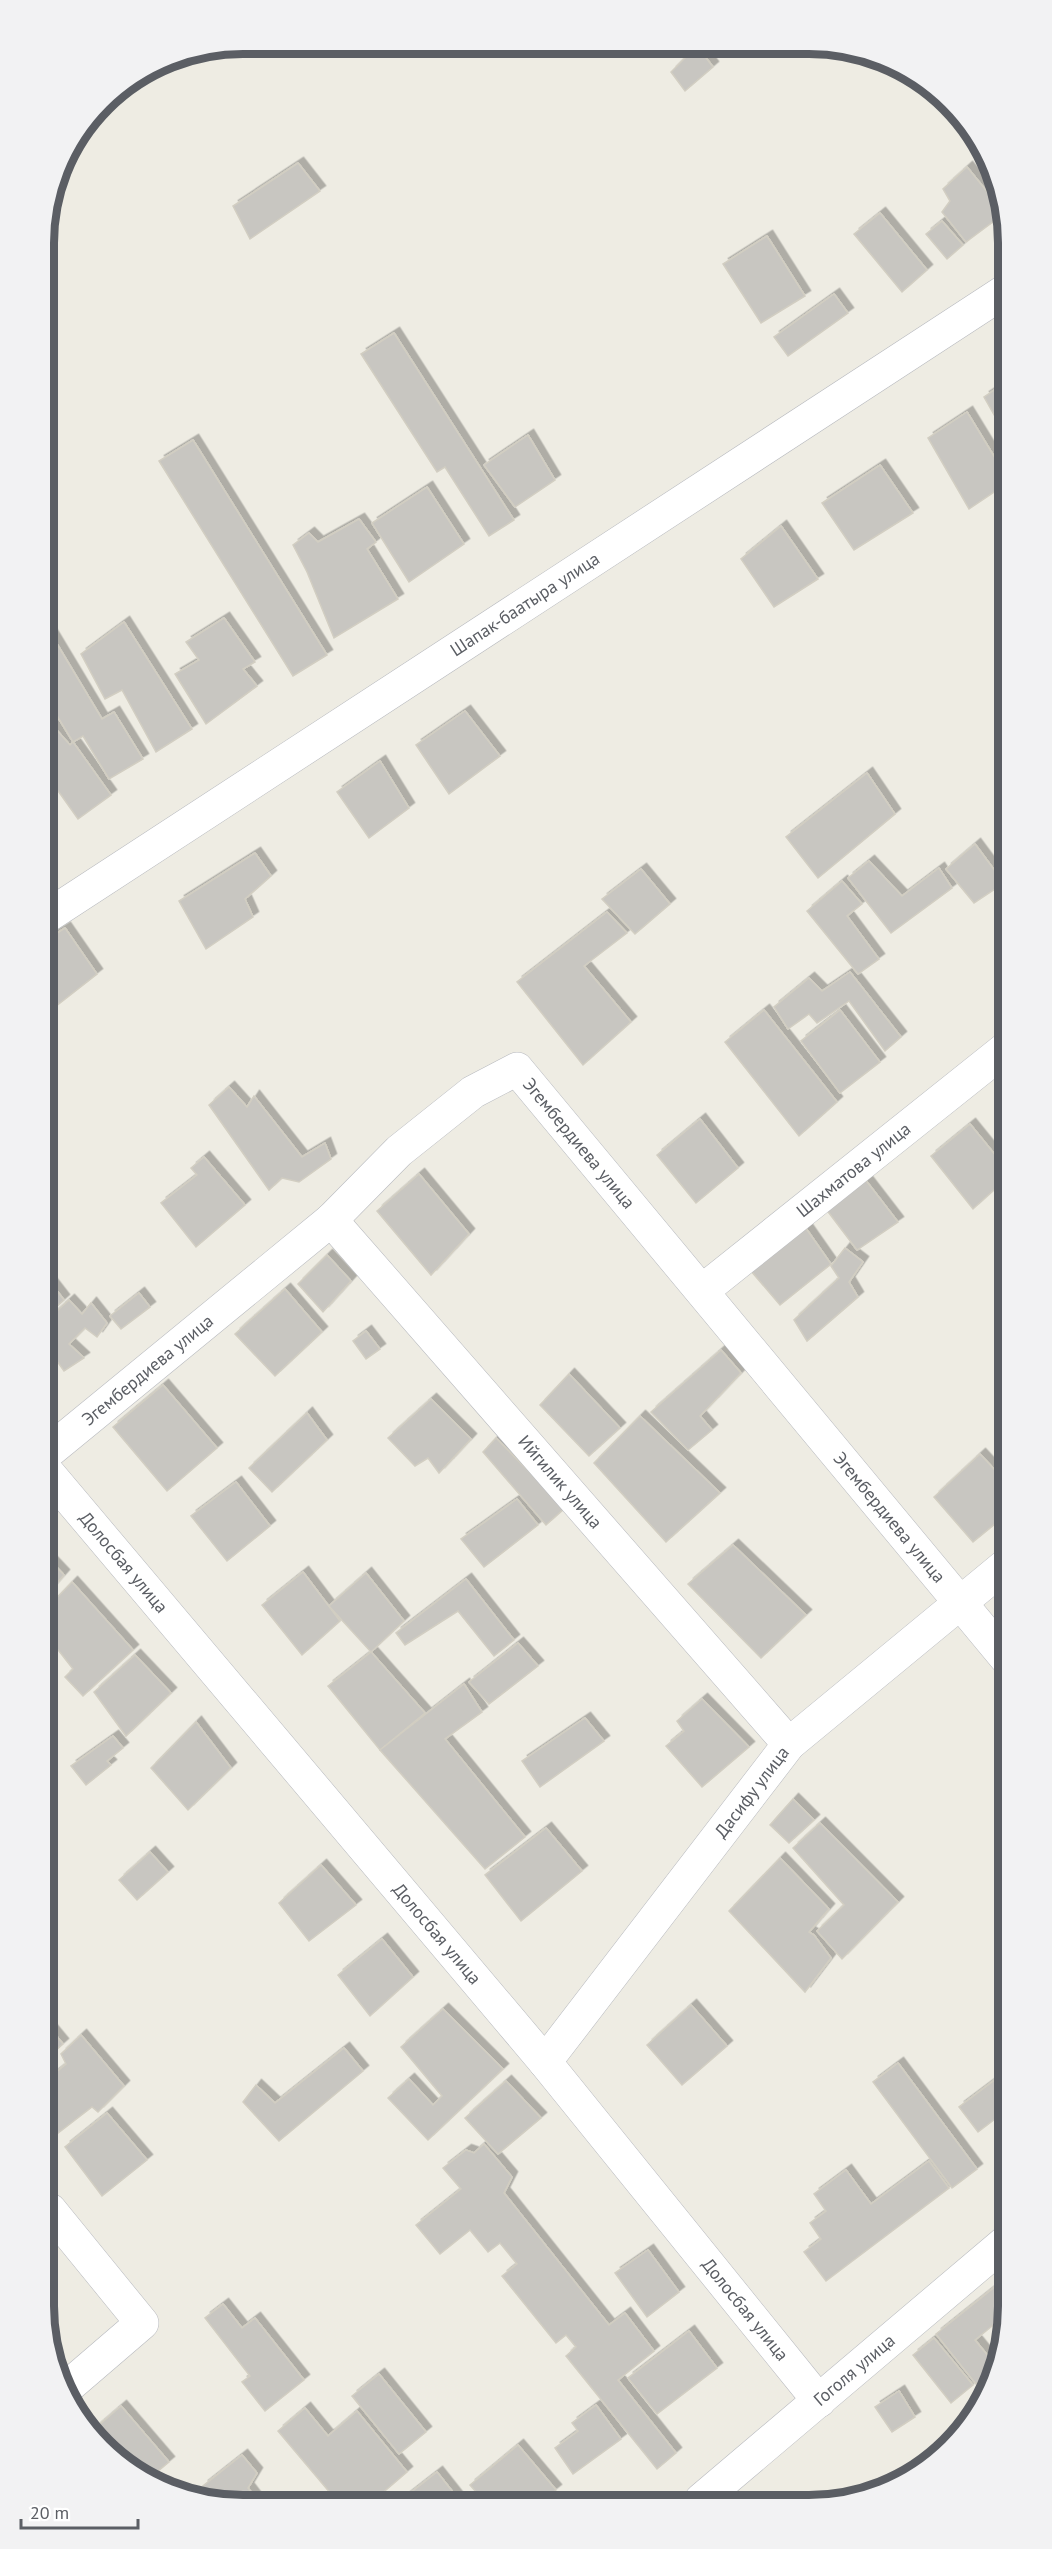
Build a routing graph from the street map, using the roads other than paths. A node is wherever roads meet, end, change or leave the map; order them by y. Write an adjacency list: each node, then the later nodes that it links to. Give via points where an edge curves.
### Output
1 (998, 296): 2 (street, Шапак-баатыра улица)
2 (54, 912)
3 (998, 1055): 5 (street, Шахматова улица)
4 (331, 1220): 5 (street, Эгембердиева улица, via 399,1151 472,1092 517,1069); 6 (street, Эгембердиева улица); 11 (street, Ийгилик улица)
5 (702, 1291): 9 (street, Эгембердиева улица)
6 (54, 1447)
7 (54, 1480): 12 (street, Долосбая улица)
8 (998, 1572): 9 (street, Дасифу улица)
9 (961, 1604): 10 (street, Эгембердиева улица); 11 (street, Дасифу улица)
10 (998, 1648)
11 (789, 1744): 12 (street, Дасифу улица)
12 (545, 2062): 16 (street, Долосбая улица)
13 (54, 2215): 15 (street, via 142,2323)
14 (998, 2249): 16 (street, Гоголя улица)
15 (71, 2384)
16 (819, 2401): 17 (street, Гоголя улица)
17 (706, 2495)

